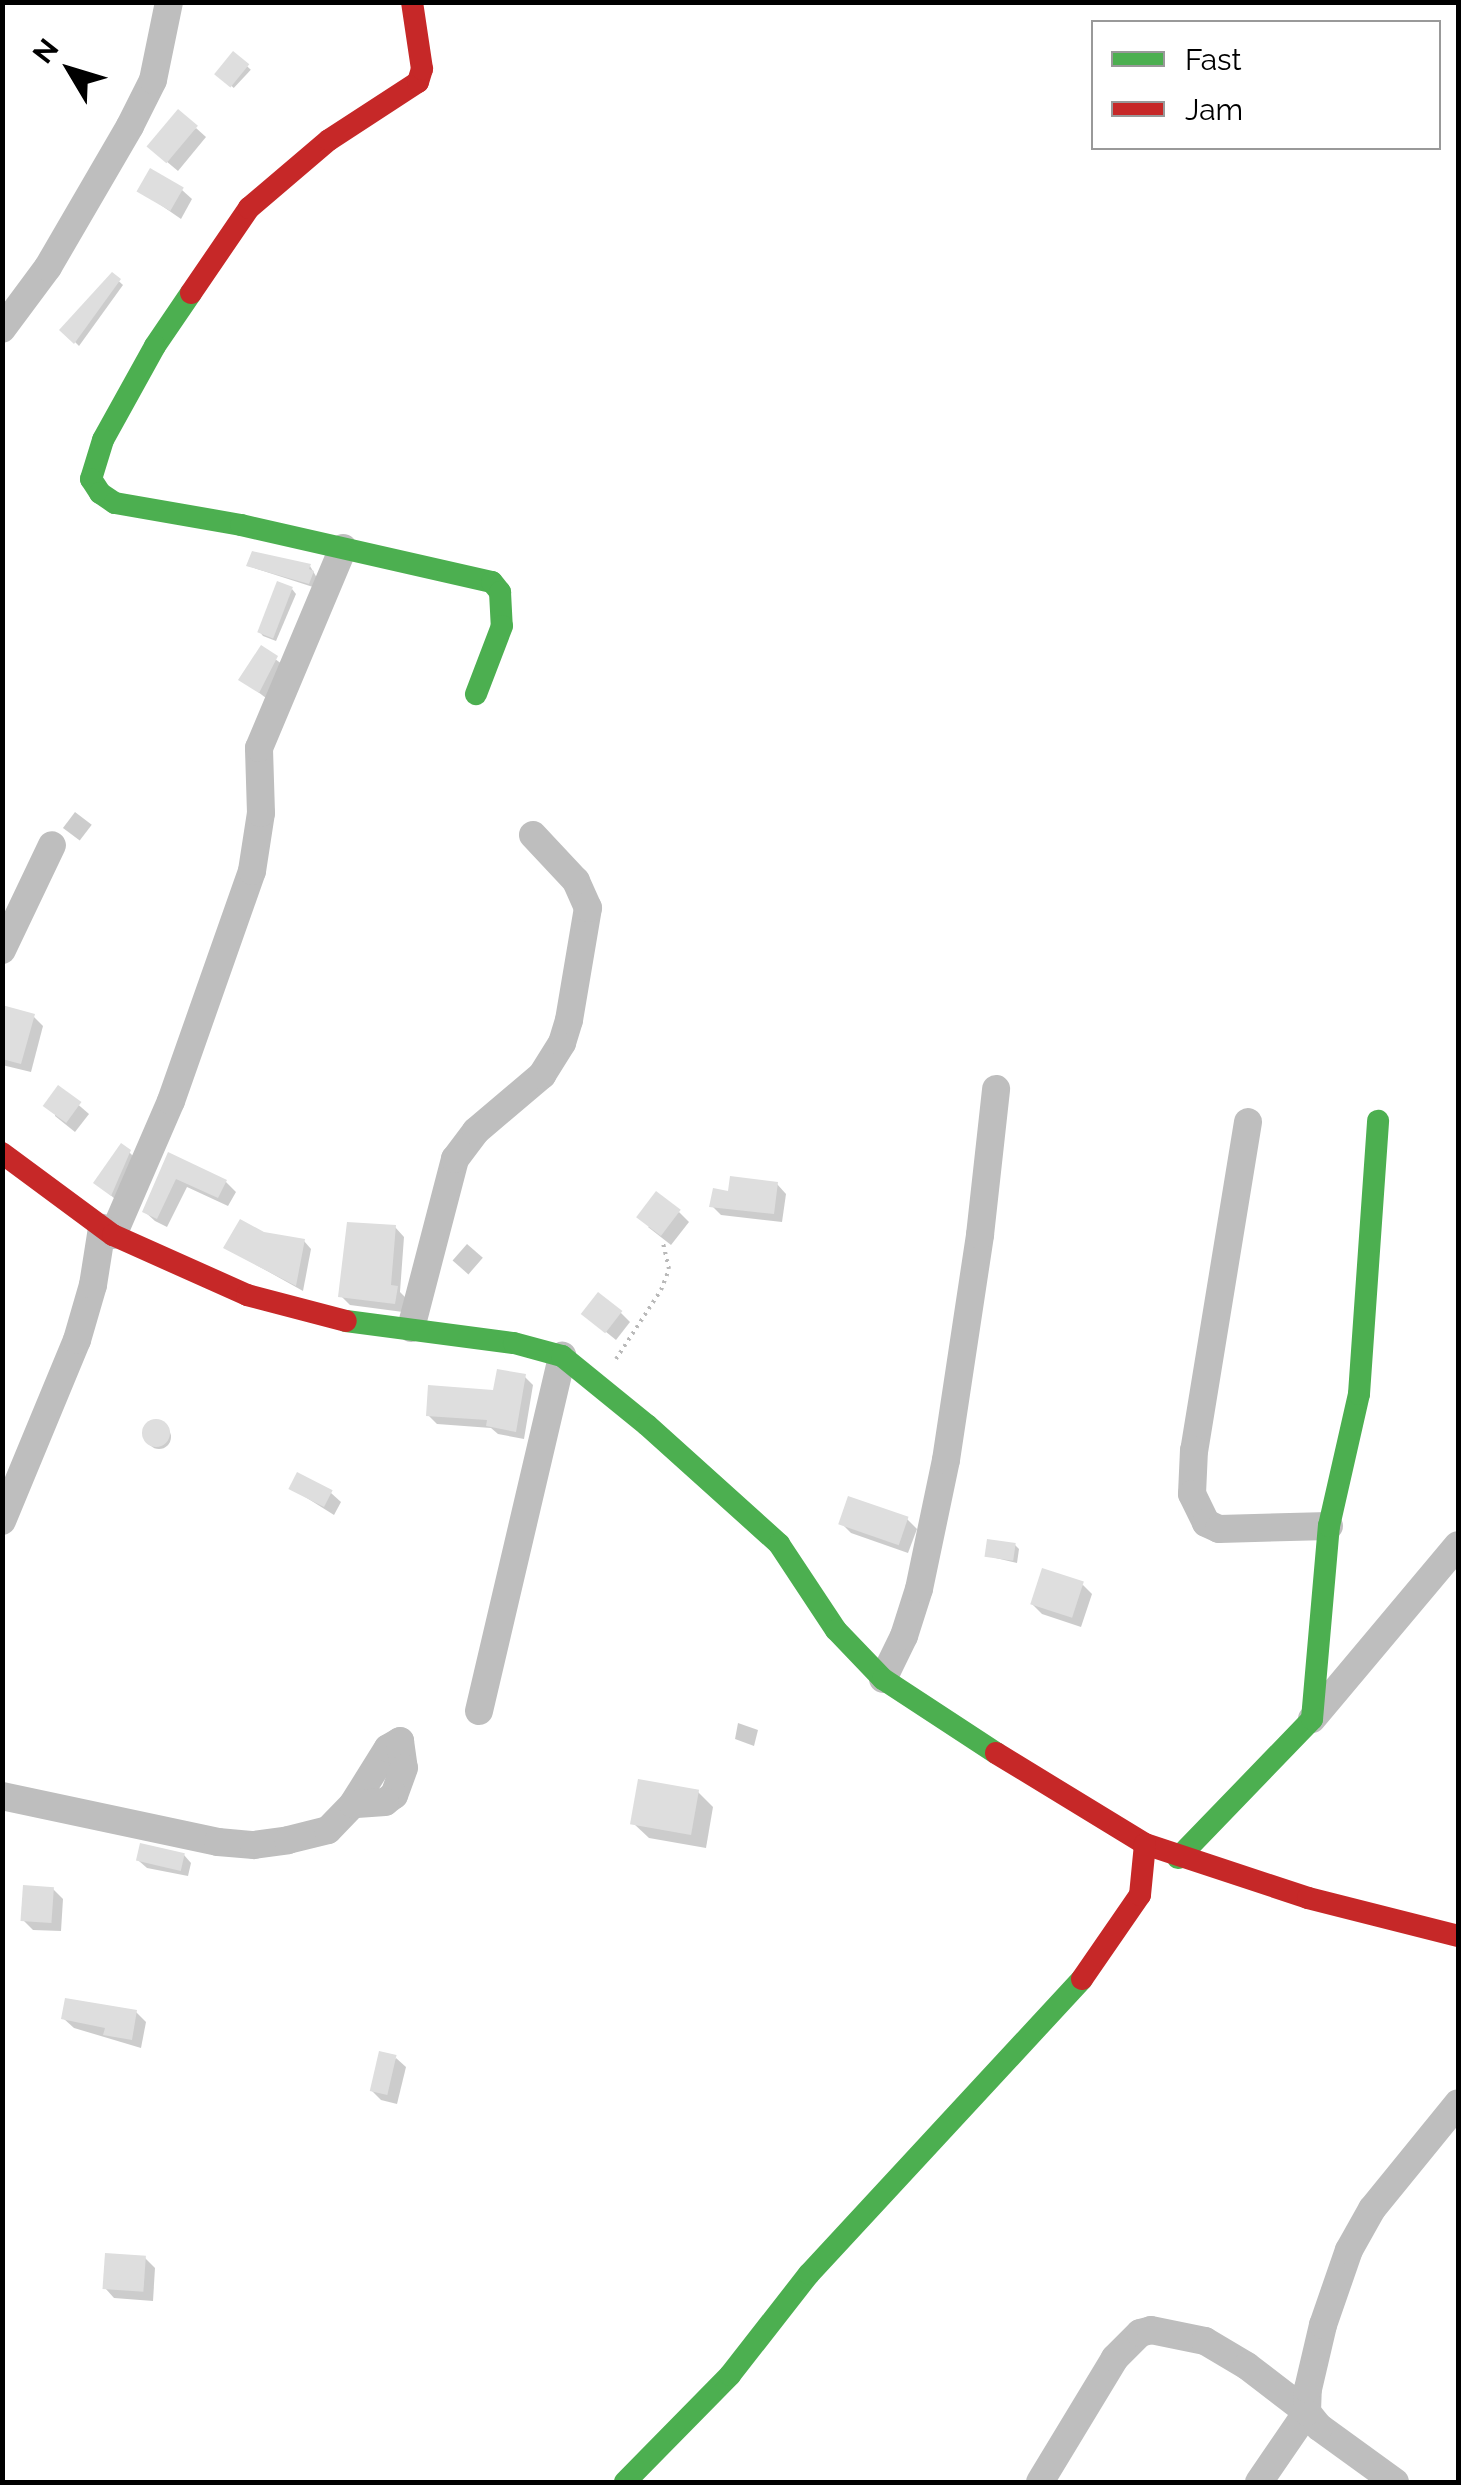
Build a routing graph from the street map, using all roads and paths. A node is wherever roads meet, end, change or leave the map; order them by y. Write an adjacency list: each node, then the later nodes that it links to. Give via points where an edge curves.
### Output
1 (169, 2): 3 (street, via 153,80 130,126 48,267)
2 (412, 2): 4 (street, via 418,82 329,140 249,208 154,346 92,469 94,486 115,502)
3 (2, 329)
4 (343, 548): 5 (street, via 492,582 500,592 502,626); 13 (street, via 260,748 261,813 252,872 170,1101)
5 (476, 694)
6 (533, 835): 15 (street, via 576,881 588,908 569,1020 542,1075 454,1158)
7 (52, 845): 8 (street)
8 (2, 950)
9 (996, 1089): 21 (street, via 946,1460 919,1589)
10 (1378, 1121): 19 (street, via 1359,1394)
11 (1248, 1122): 19 (street, via 1192,1494 1206,1524 1219,1529)
12 (2, 1152): 13 (street)
13 (108, 1232): 15 (street, via 274,1304); 18 (street, via 77,1340)
14 (662, 1242): 17 (path, via 669,1268 661,1290)
15 (412, 1328): 16 (street)
16 (562, 1356): 17 (street); 22 (street)
17 (599, 1384): 21 (street, via 778,1544 836,1630)
18 (2, 1521)
19 (1329, 1526): 23 (street)
20 (1458, 1546): 23 (street)
21 (883, 1679): 26 (street)
22 (479, 1711)
23 (1312, 1719): 27 (street)
24 (2, 1796): 25 (street, via 254,1844 328,1830)
25 (353, 1804)
26 (1145, 1844): 27 (street); 31 (street, via 1140,1895 1098,1961 809,2274 730,2376)
27 (1178, 1858): 28 (street)
28 (1458, 1936)
29 (1458, 2103): 30 (street, via 1372,2208 1349,2250 1323,2325)
30 (1307, 2412): 32 (street, via 1205,2340 1140,2333 1100,2379); 33 (street); 34 (street, via 1319,2428)
31 (626, 2482)
32 (1040, 2482)
33 (1260, 2482)
34 (1395, 2482)

